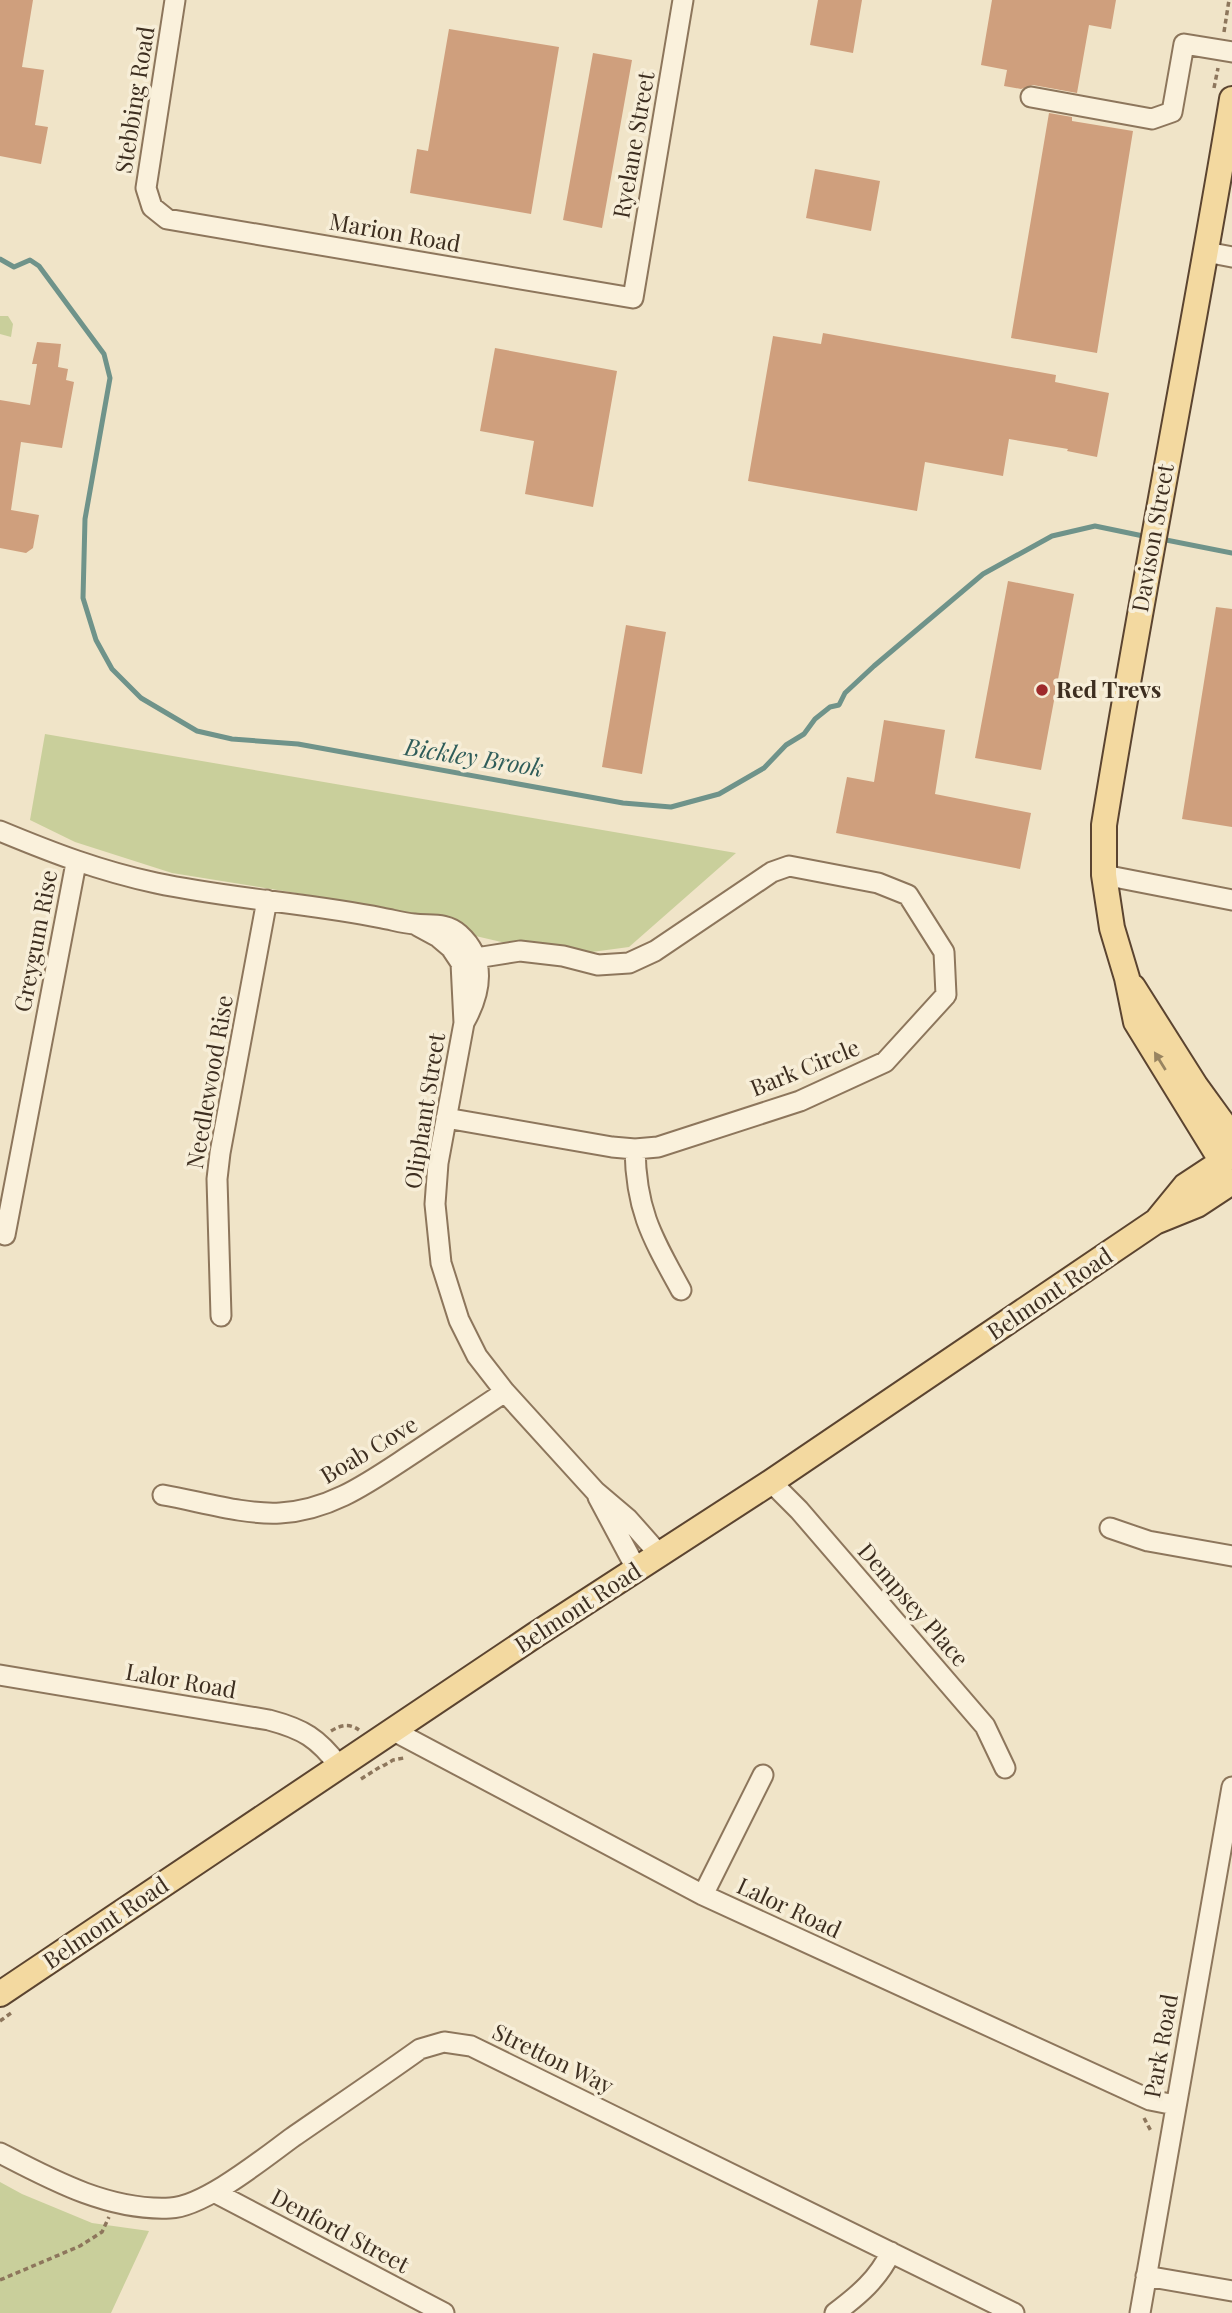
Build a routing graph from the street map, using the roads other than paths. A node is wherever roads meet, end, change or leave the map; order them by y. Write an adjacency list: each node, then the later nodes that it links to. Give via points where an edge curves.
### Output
1 (175, 0): 6 (street, Stebbing Road, via 146,188)
2 (684, 0): 9 (street, Ryelane Street)
3 (1232, 52): 4 (street, via 1184,44 1172,112 1153,119)
4 (1031, 97)
5 (1232, 99): 7 (main road, Davison Street)
6 (152, 207): 9 (street, Marion Road, via 167,219)
7 (1206, 252): 8 (street); 12 (main road, Davison Street, via 1104,825)
8 (1232, 257)
9 (634, 298)
10 (0, 831): 11 (street)
11 (76, 863): 13 (street, via 157,883); 21 (street, Greygum Rise)
12 (1104, 875): 14 (street); 16 (main road, Davison Street, via 1112,928)
13 (267, 900): 15 (street, via 414,924); 23 (street, Needlewood Rise, via 217,1179)
14 (1232, 900)
15 (469, 961): 17 (street, Oliphant Street, via 464,1023); 19 (street, Bark Circle, via 520,951 598,965 629,963 655,951 772,872 789,866 878,883 908,895 944,952 946,995 884,1062 800,1101 658,1147)
16 (1127, 978): 18 (main road, Davison Street); 20 (main road, Davison Street, one-way to 16, via 1136,1022)
17 (446, 1118): 19 (street, Bark Circle); 24 (street, Oliphant Street, via 435,1204 441,1264 459,1320 477,1356)
18 (1232, 1136)
19 (635, 1149): 22 (street, via 645,1222)
20 (1229, 1169): 25 (main road, Belmont Road, via 1185,1186 1155,1222)
21 (5, 1235)
22 (681, 1290)
23 (221, 1316)
24 (505, 1392): 26 (street, Oliphant Street); 27 (street, Boab Cove, via 359,1489 307,1511 256,1512)
25 (771, 1482): 29 (main road, Belmont Road); 35 (street, Dempsey Place, via 985,1726)
26 (595, 1491): 29 (street, Oliphant Street); 31 (street, Oliphant Street)
27 (163, 1495)
28 (1110, 1528): 30 (street, via 1148,1541)
29 (659, 1554): 31 (main road, Belmont Road)
30 (1232, 1556)
31 (637, 1570): 33 (main road, Belmont Road)
32 (0, 1675): 34 (street, Lalor Road, via 293,1726 311,1735)
33 (394, 1731): 34 (main road, Belmont Road); 38 (street, Lalor Road)
34 (339, 1766): 39 (main road, Belmont Road)
35 (1005, 1768)
36 (763, 1775): 38 (street)
37 (1232, 1787): 40 (street, Park Road)
38 (703, 1895): 40 (street, Lalor Road, via 1150,2100)
39 (6, 2003)
40 (1175, 2105): 44 (street, Park Road)
41 (0, 2153): 42 (street, Stretton Way, via 81,2191 134,2207 173,2208)
42 (214, 2193): 43 (street, Stretton Way, via 420,2049 444,2042 471,2046); 46 (street, Denford Street)
43 (891, 2252): 47 (street, via 867,2288); 48 (street, Stretton Way)
44 (1146, 2276): 45 (street); 49 (street, Park Road)
45 (1232, 2291)
46 (443, 2313)
47 (835, 2313)
48 (1014, 2313)
49 (1140, 2313)

